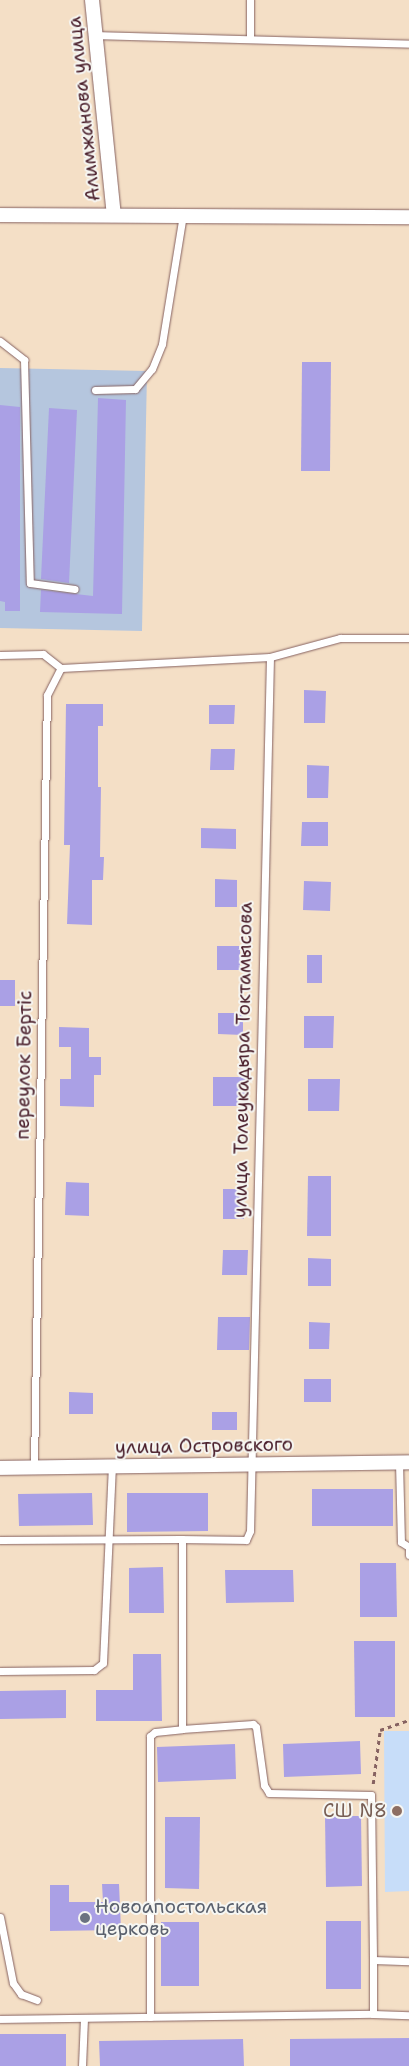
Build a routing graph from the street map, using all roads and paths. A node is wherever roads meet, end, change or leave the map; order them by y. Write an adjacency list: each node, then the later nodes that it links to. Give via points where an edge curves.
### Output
1 (92, 0): 3 (street, Алимжанова улица)
2 (250, 0): 4 (lane)
3 (96, 34): 4 (lane); 6 (street, Алимжанова улица)
4 (250, 39): 5 (lane)
5 (409, 44)
6 (114, 215): 7 (street); 8 (street)
7 (0, 216)
8 (183, 216): 9 (street); 11 (lane, via 162,344 152,369 135,389)
9 (409, 216)
10 (0, 341): 12 (lane, via 24,360 30,583)
11 (95, 390)
12 (76, 589)
13 (409, 638): 15 (lane, via 340,638)
14 (0, 655): 16 (lane, via 43,654)
15 (270, 656): 16 (lane); 18 (lane, улица Толеукадыра Токтамысова)
16 (61, 668): 20 (lane, переулок Бертіс, via 47,695)
17 (404, 1462): 18 (street, улица Островского); 25 (lane, via 401,1542)
18 (249, 1465): 19 (street, улица Островского); 23 (lane, улица Толеукадыра Токтамысова, via 248,1538)
19 (112, 1466): 20 (street, улица Островского); 22 (lane)
20 (34, 1467): 21 (street, улица Островского)
21 (0, 1468)
22 (110, 1538): 23 (lane); 24 (lane); 27 (lane, via 105,1658 100,1667 94,1670)
23 (182, 1538): 29 (lane)
24 (0, 1540)
25 (409, 1547): 26 (lane)
26 (409, 1556)
27 (0, 1671)
28 (409, 1720): 30 (path, via 380,1730)
29 (182, 1729): 30 (lane, via 253,1724 264,1785 269,1793); 37 (lane, via 155,1732 150,1736)
30 (371, 1795): 32 (lane)
31 (0, 1917): 34 (lane, via 13,1983 21,1994)
32 (373, 1960): 33 (lane); 35 (lane)
33 (409, 1960)
34 (37, 2000)
35 (373, 2014): 36 (lane); 37 (lane)
36 (409, 2015)
37 (150, 2017): 38 (lane)
38 (84, 2018): 39 (lane); 40 (lane)
39 (0, 2019)
40 (82, 2066)

